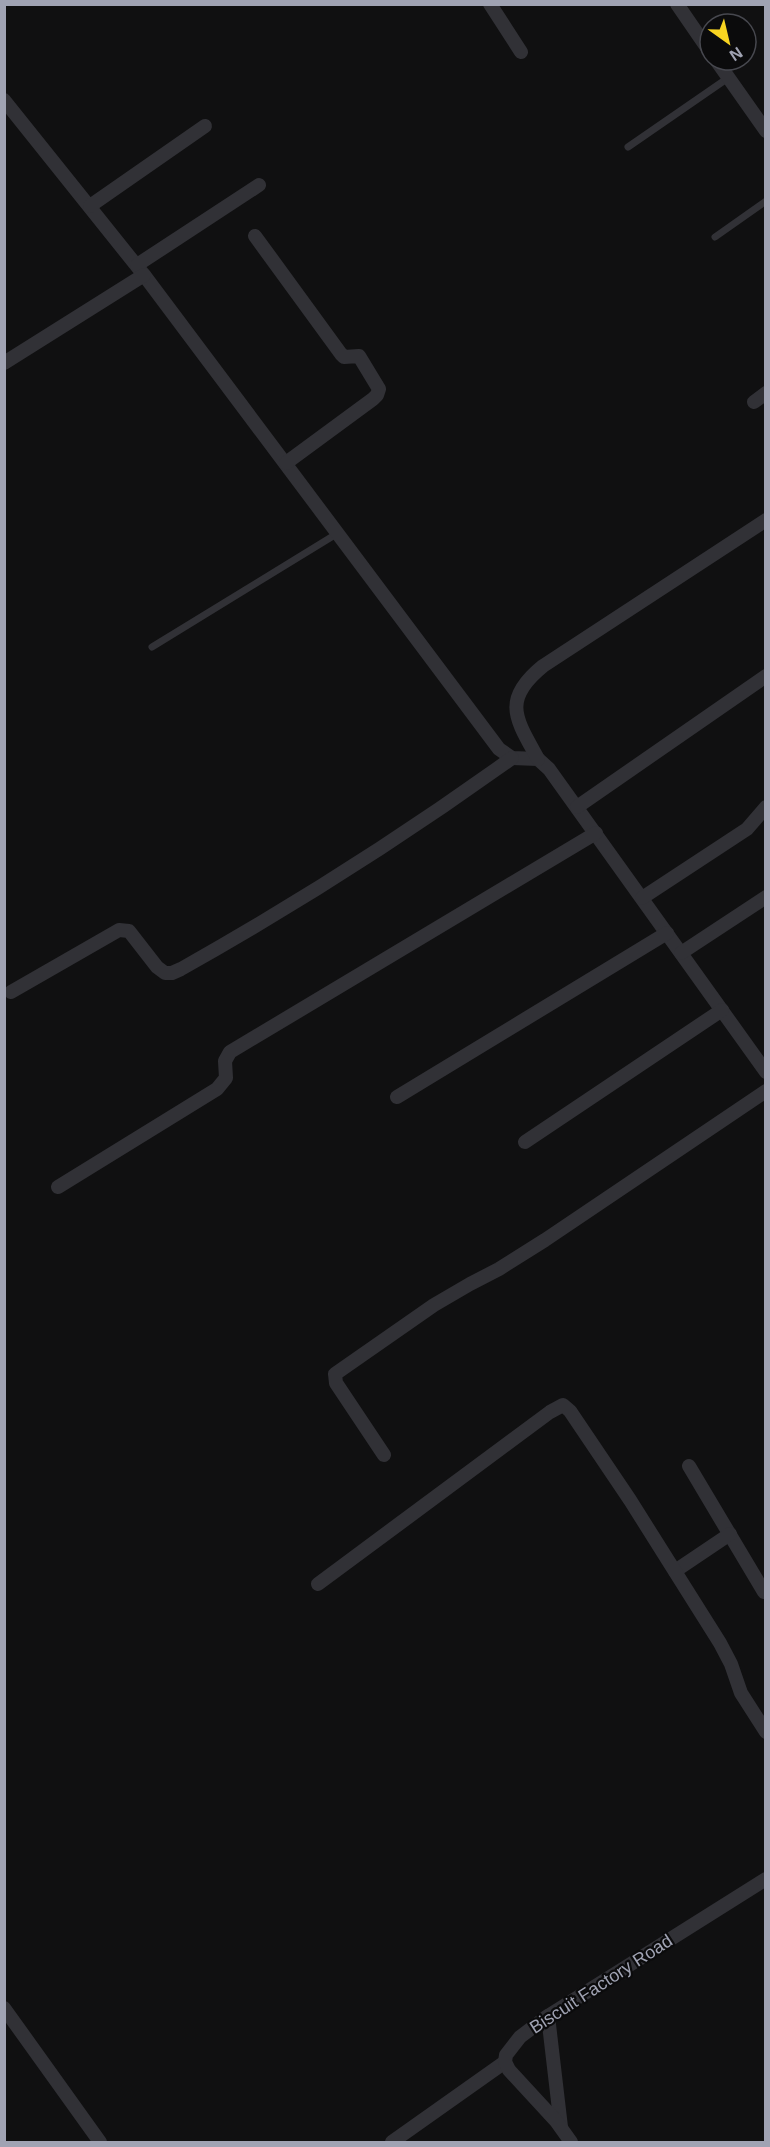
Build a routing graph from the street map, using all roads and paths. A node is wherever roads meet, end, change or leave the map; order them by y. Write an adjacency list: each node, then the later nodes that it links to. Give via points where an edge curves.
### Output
1 (490, 4): 4 (street)
2 (676, 4): 3 (street)
3 (698, 35)
4 (521, 52)
5 (724, 72): 6 (street)
6 (728, 78): 9 (street); 10 (lane)
7 (4, 100): 13 (street)
8 (205, 126): 13 (street)
9 (765, 131)
10 (627, 147)
11 (259, 185): 16 (street)
12 (765, 201): 15 (lane)
13 (90, 206): 16 (street)
14 (255, 236): 18 (street, via 339,352 344,357 358,356 379,389 373,399)
15 (715, 237)
16 (141, 270): 17 (street); 18 (street)
17 (4, 363)
18 (286, 463): 20 (street)
19 (765, 520): 24 (street, via 530,676 520,688 516,707 522,730)
20 (338, 533): 21 (lane); 23 (street, via 499,749)
21 (152, 647)
22 (765, 676): 25 (street)
23 (512, 758): 24 (street); 32 (street, via 379,850 181,969 165,973 129,931 119,930)
24 (538, 759): 25 (street)
25 (577, 807): 27 (street)
26 (765, 807): 29 (street, via 747,829)
27 (596, 833): 29 (street); 38 (street, via 230,1052 225,1061 226,1078 218,1089)
28 (765, 897): 31 (street)
29 (642, 898): 30 (street)
30 (667, 933): 31 (street); 36 (street)
31 (681, 953): 33 (street)
32 (11, 992)
33 (722, 1010): 34 (street); 37 (street)
34 (765, 1072)
35 (765, 1091): 39 (street, via 537,1246 444,1299 335,1374 336,1383)
36 (397, 1097)
37 (525, 1142)
38 (58, 1187)
39 (384, 1455)
40 (689, 1466): 41 (street)
41 (730, 1534): 42 (street); 44 (street)
42 (675, 1571): 43 (street, via 624,1490 563,1405); 45 (street, via 720,1643 741,1692)
43 (318, 1584)
44 (764, 1592)
45 (765, 1732)
46 (765, 1879): 48 (street, Biscuit Factory Road)
47 (4, 2008): 51 (street)
48 (548, 2016): 49 (street, Biscuit Factory Road, via 520,2037); 50 (street)
49 (505, 2062): 50 (street); 52 (street)
50 (561, 2129): 53 (street)
51 (100, 2142)
52 (392, 2142)
53 (571, 2142)

